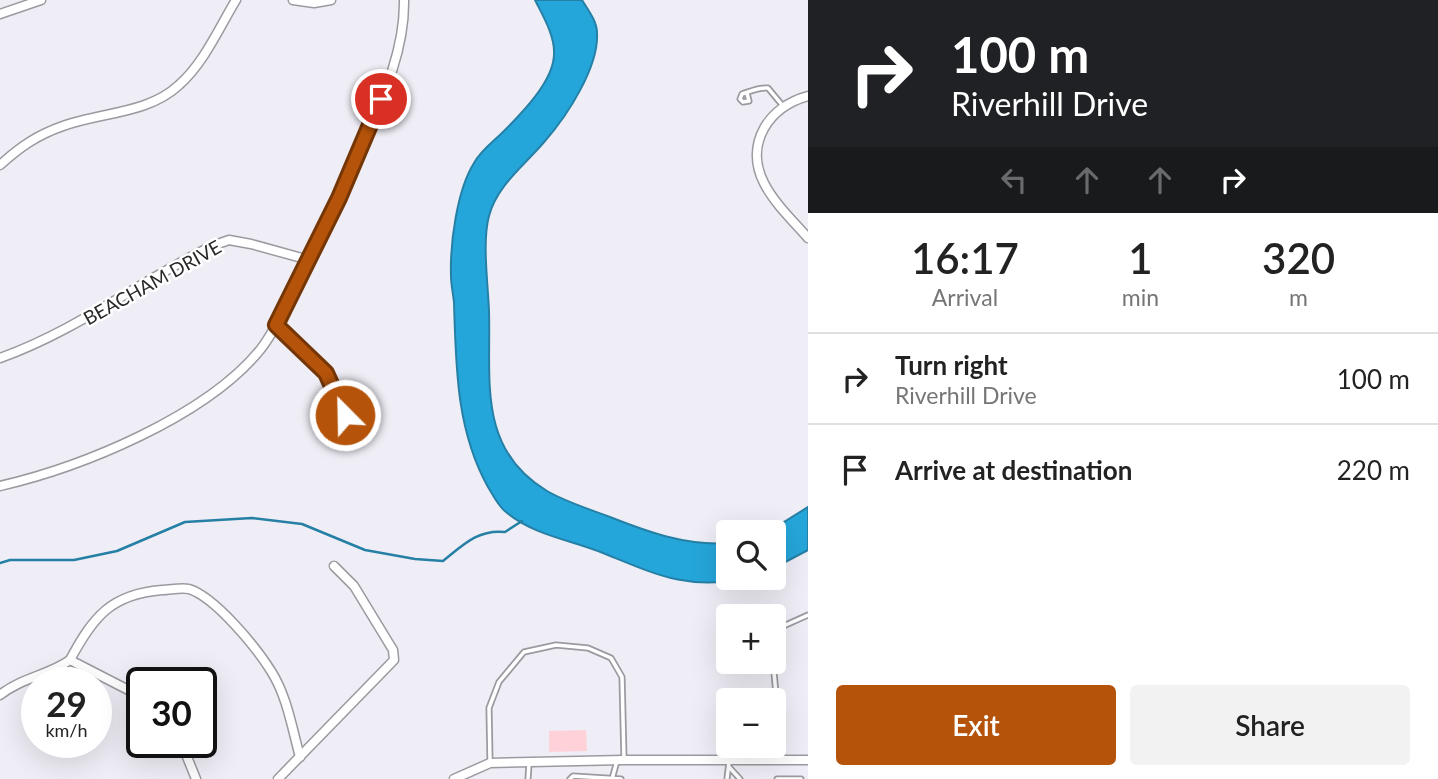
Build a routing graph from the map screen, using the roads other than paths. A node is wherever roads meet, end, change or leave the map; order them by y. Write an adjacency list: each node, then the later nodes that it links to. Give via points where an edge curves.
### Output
1 (41, 0): 6 (street)
2 (236, 0): 10 (street, via 192,72 168,94 125,111 63,126 16,149)
3 (293, 0): 4 (street)
4 (331, 0)
5 (404, 0): 12 (street, via 396,60)
6 (0, 14)
7 (747, 93): 9 (lane, via 768,88)
8 (808, 96): 9 (street)
9 (783, 106): 11 (street, via 763,130 757,151 759,173 768,191)
10 (0, 165)
11 (808, 238)
12 (309, 261): 13 (street); 14 (street, BEACHAM DRIVE, via 229,240 77,324)
13 (276, 325): 15 (street, via 326,373); 16 (street, via 241,370 166,422 103,452)
14 (0, 358)
15 (351, 432)
16 (0, 486)
17 (334, 566): 24 (street, via 354,586 394,650 394,660)
18 (808, 615): 19 (lane)
19 (786, 625)
20 (70, 660): 22 (street); 23 (street); 24 (street, via 82,637 114,603 141,592 188,588 217,606 271,671)
21 (775, 674): 27 (lane)
22 (126, 688)
23 (0, 695)
24 (300, 757): 33 (street)
25 (187, 758): 32 (street)
26 (620, 760): 29 (street); 30 (lane, via 622,677 611,658 588,648 556,645 524,652 499,681 489,708); 31 (street); 37 (lane)
27 (782, 760): 28 (street); 31 (street)
28 (808, 760)
29 (529, 762): 30 (street); 35 (lane)
30 (490, 763): 34 (street)
31 (729, 764): 39 (lane); 40 (lane)
32 (196, 779)
33 (278, 779)
34 (454, 779)
35 (528, 779)
36 (570, 779): 37 (lane)
37 (612, 779): 38 (lane)
38 (621, 779)
39 (727, 779)
40 (740, 779)
41 (777, 779): 42 (lane)
42 (801, 779)

